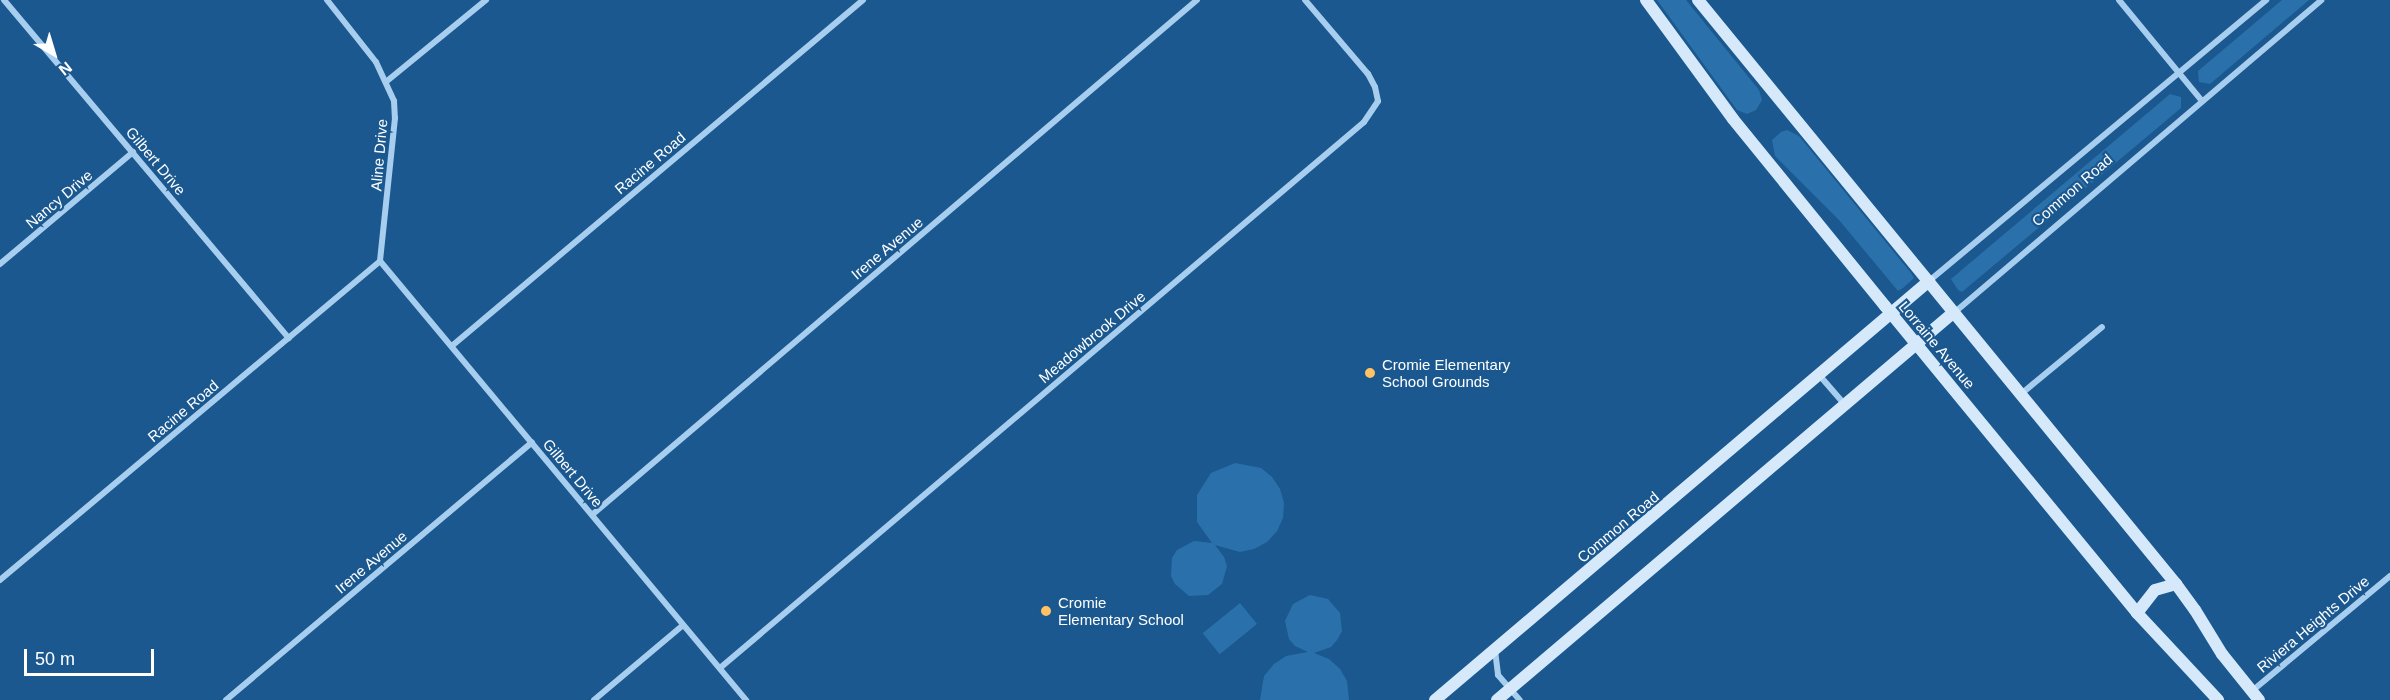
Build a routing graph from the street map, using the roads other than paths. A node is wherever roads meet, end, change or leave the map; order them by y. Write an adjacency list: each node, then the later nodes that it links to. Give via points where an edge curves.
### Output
1 (4, 0): 15 (street, Gilbert Drive)
2 (327, 0): 13 (street, Aline Drive, via 364,43)
3 (486, 0): 13 (street)
4 (863, 0): 24 (street, Racine Road)
5 (1197, 0): 29 (street, Irene Avenue)
6 (1305, 0): 36 (street, Meadowbrook Drive, via 1375,87 1378,101 1365,122)
7 (1646, 0): 20 (street, Lorraine Avenue, via 1733,119)
8 (1698, 0): 18 (street)
9 (2119, 0): 12 (street)
10 (2266, 0): 12 (street, Common Road)
11 (2321, 0): 14 (street, Common Road)
12 (2179, 74): 14 (street); 18 (street, Common Road)
13 (387, 81): 16 (street, Aline Drive, via 395,118)
14 (2200, 100): 19 (street, Common Road)
15 (133, 152): 17 (street, Nancy Drive); 22 (street, Gilbert Drive)
16 (380, 261): 22 (street, Racine Road); 24 (street, Gilbert Drive)
17 (0, 264)
18 (1929, 281): 19 (street); 20 (street, Common Road)
19 (1954, 312): 23 (street, Common Road); 26 (street)
20 (1891, 313): 23 (street, Lorraine Avenue); 25 (street, Common Road)
21 (2102, 327): 26 (street)
22 (289, 338): 31 (street, Racine Road)
23 (1917, 344): 27 (street, Common Road); 33 (street, Lorraine Avenue)
24 (453, 345): 28 (street, Gilbert Drive)
25 (1820, 376): 27 (street); 35 (street, Common Road)
26 (2021, 394): 32 (street)
27 (1844, 404): 37 (street, Common Road)
28 (532, 442): 29 (street, Gilbert Drive); 39 (street, Irene Avenue)
29 (593, 514): 34 (street, Gilbert Drive)
30 (2390, 576): 38 (street, Riviera Heights Drive)
31 (0, 580)
32 (2176, 584): 33 (street, via 2155,590); 38 (street)
33 (2137, 613): 45 (street, Lorraine Avenue)
34 (682, 626): 36 (street, Gilbert Drive); 40 (street)
35 (1495, 650): 37 (street, via 1498,675); 42 (street, Common Road)
36 (720, 668): 41 (street, Gilbert Drive)
37 (1511, 689): 43 (street, Common Road); 44 (street)
38 (2255, 696)
39 (226, 700)
40 (594, 700)
41 (746, 700)
42 (1435, 700)
43 (1497, 700)
44 (1520, 700)
45 (2218, 700)

